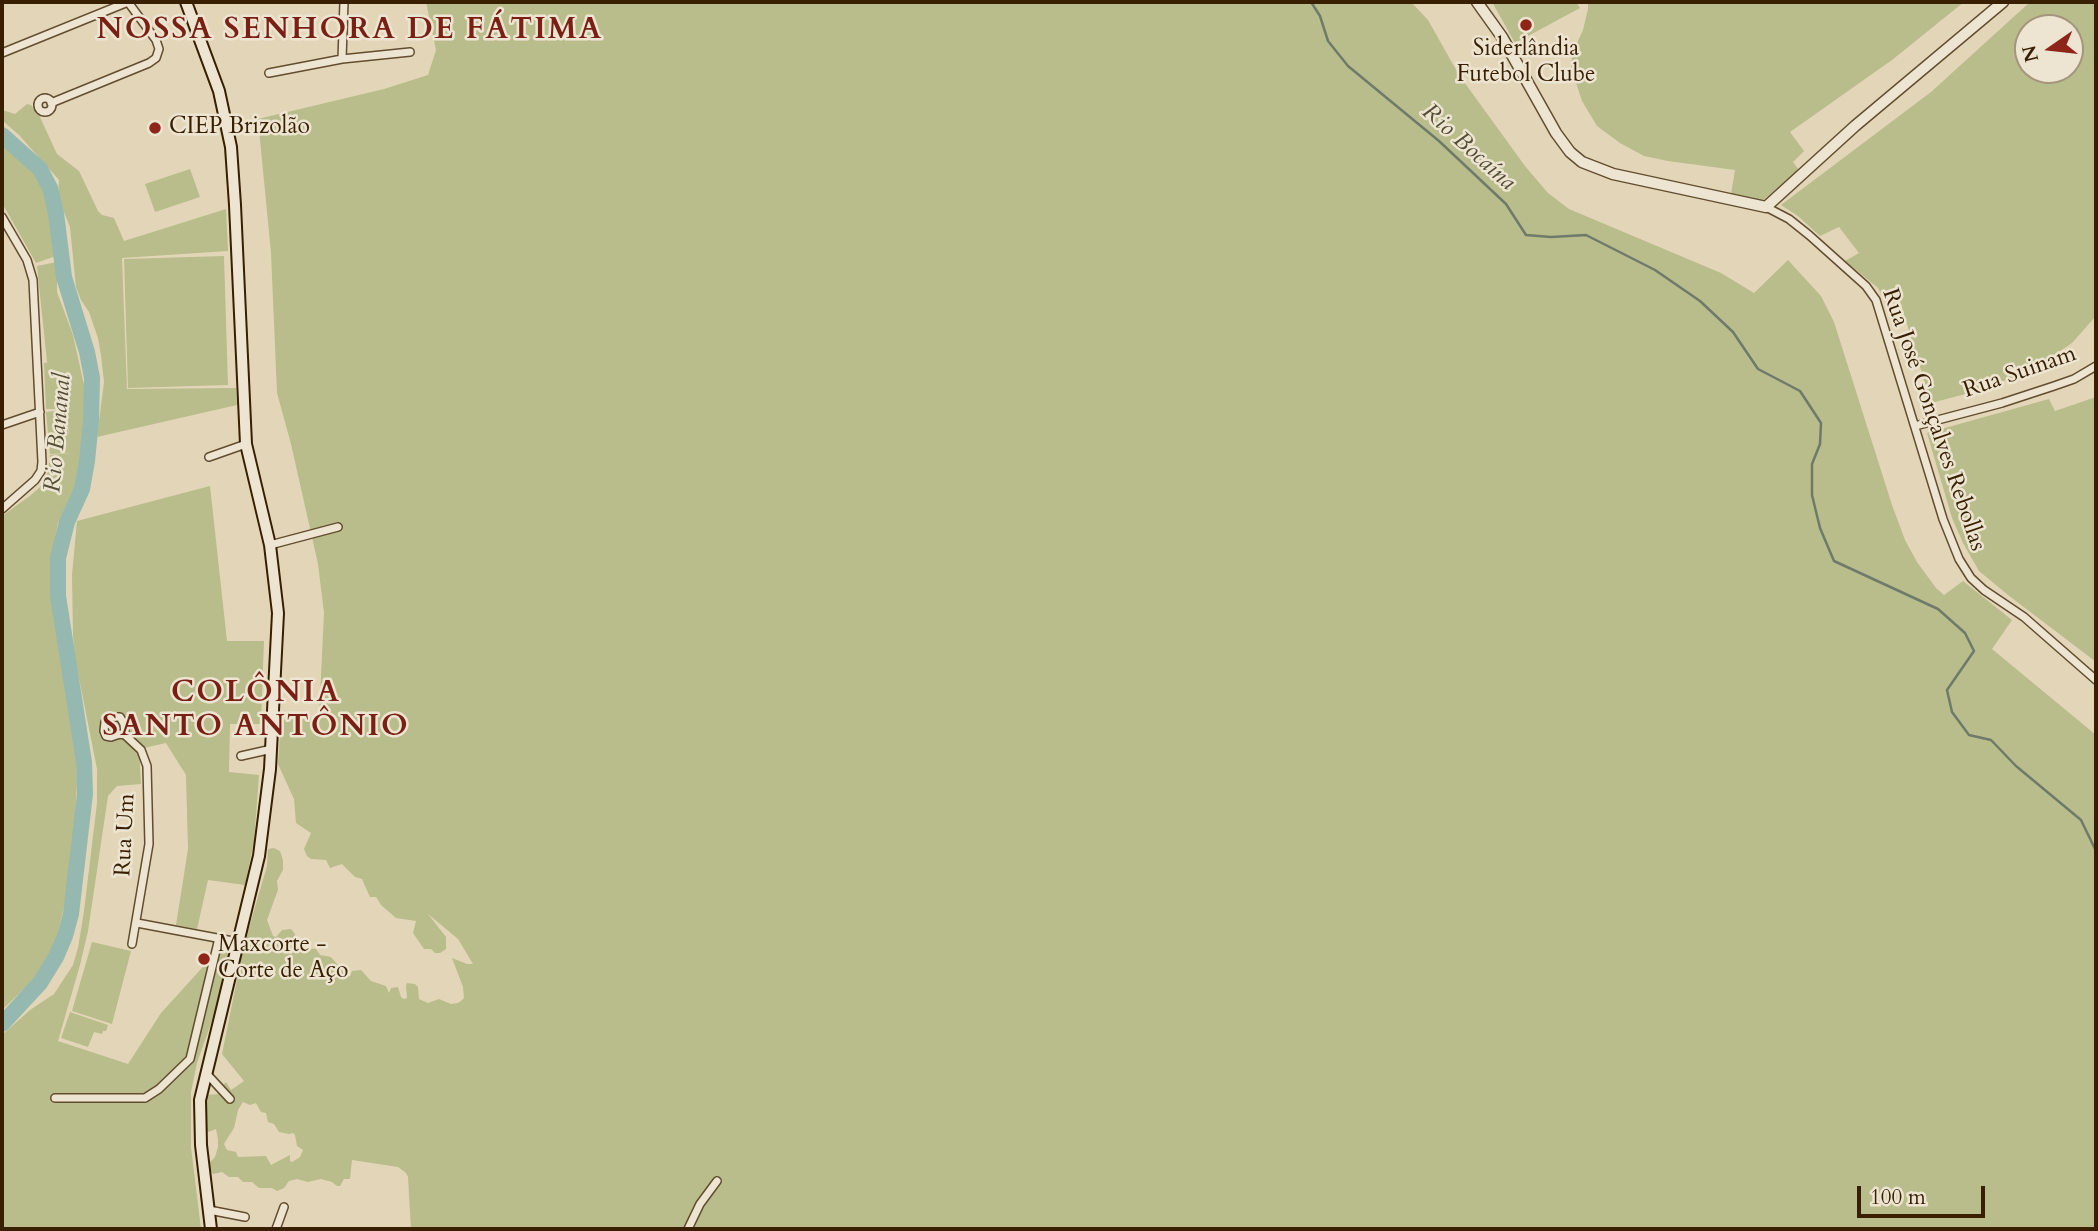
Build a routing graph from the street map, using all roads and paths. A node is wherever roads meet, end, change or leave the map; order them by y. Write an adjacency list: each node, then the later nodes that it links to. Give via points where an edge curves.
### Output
1 (128, 2): 7 (street); 10 (street, via 154,36 158,54 149,63)
2 (186, 2): 17 (main road, via 219,91 230,147)
3 (344, 2): 8 (street)
4 (1477, 2): 11 (street, Rua José Gonçalves Rebollas, via 1556,133 1582,162 1613,174)
5 (2003, 2): 11 (street)
6 (410, 52): 8 (street)
7 (2, 53)
8 (342, 59): 9 (street)
9 (269, 73)
10 (51, 103)
11 (1766, 207): 16 (street, Rua José Gonçalves Rebollas, via 1800,227 1871,293)
12 (2, 217): 14 (street, via 33,280)
13 (2096, 366): 16 (street, Rua Suinam, via 2054,386)
14 (40, 412): 15 (street); 19 (street, via 41,471)
15 (2, 425)
16 (1915, 426): 22 (street, Rua José Gonçalves Rebollas, via 1943,519 1971,578)
17 (246, 444): 18 (street); 21 (main road)
18 (209, 457)
19 (2, 509)
20 (338, 527): 21 (street)
21 (270, 545): 24 (main road, via 278,613)
22 (2096, 680)
23 (125, 735): 26 (street, Rua Um, via 144,755 148,782 149,844)
24 (272, 749): 25 (street); 28 (main road, via 259,856)
25 (241, 756)
26 (137, 923): 27 (street); 29 (street, Rua Um)
27 (219, 938): 28 (street); 31 (street, via 190,1059 145,1098)
28 (238, 942): 30 (main road)
29 (132, 944)
30 (206, 1073): 32 (street); 35 (main road, via 200,1114)
31 (55, 1098)
32 (230, 1098)
33 (717, 1181): 39 (street)
34 (284, 1207): 38 (street)
35 (209, 1210): 36 (street); 37 (main road)
36 (245, 1217)
37 (211, 1229)
38 (276, 1229)
39 (688, 1229)

